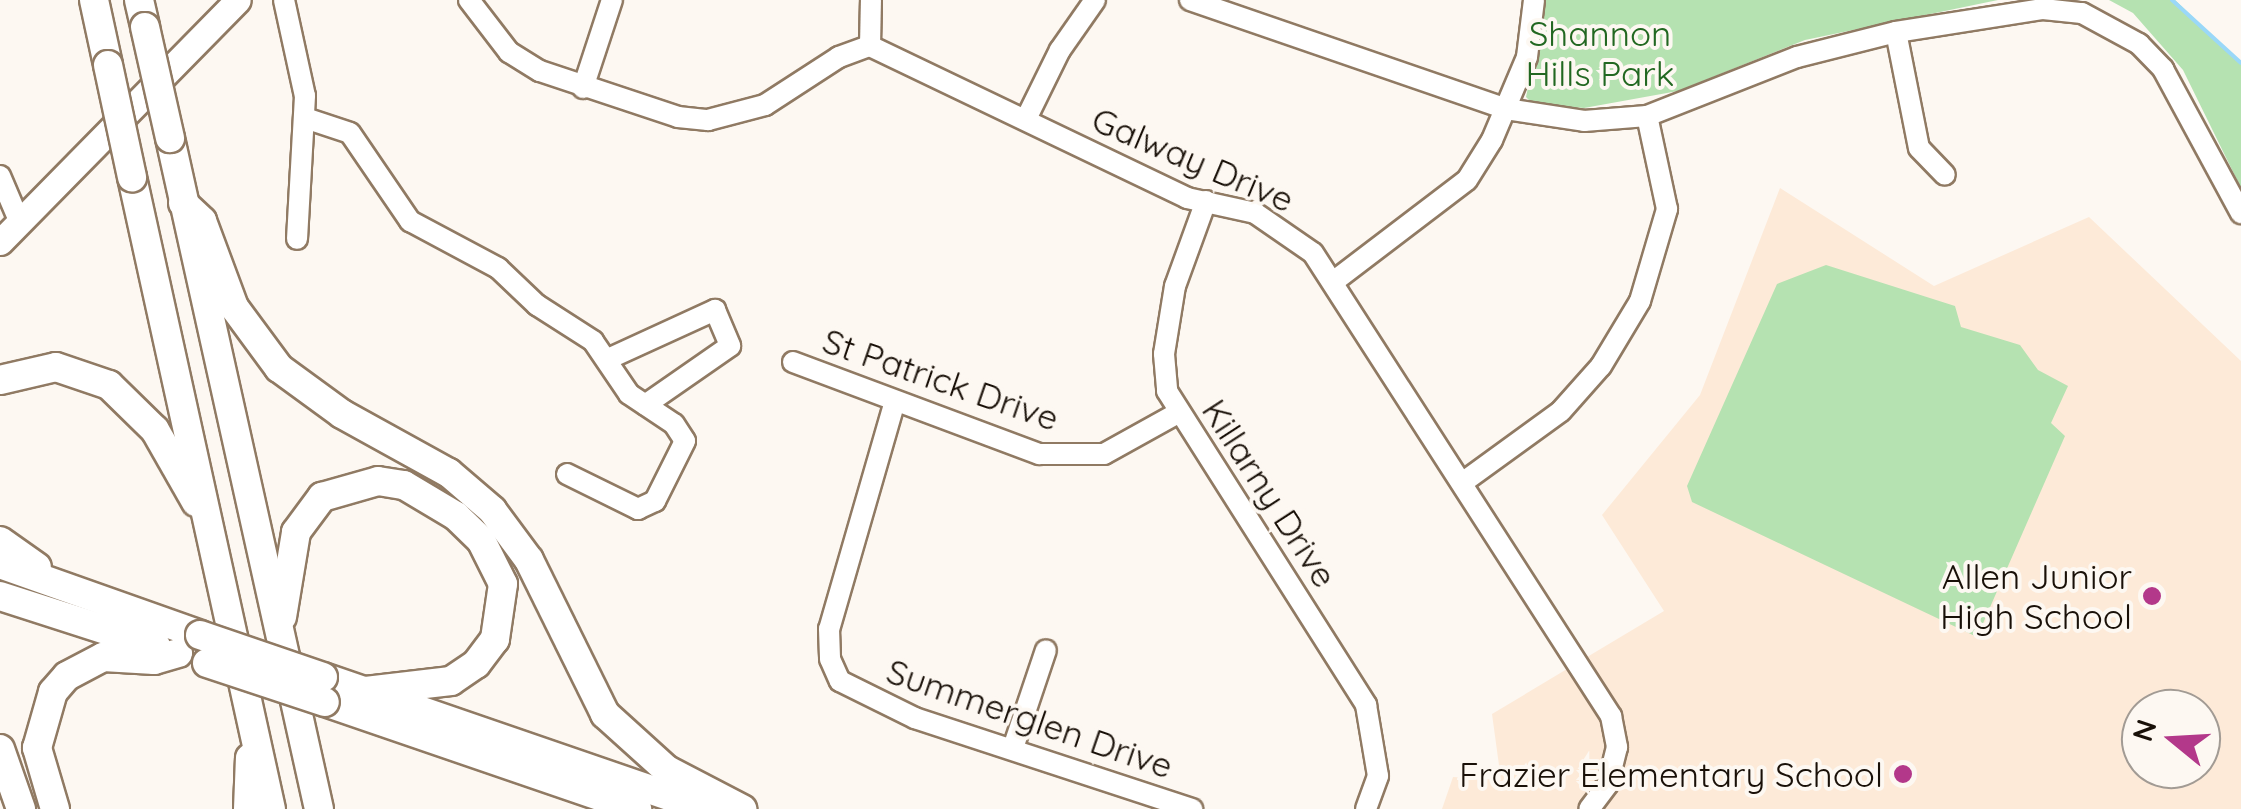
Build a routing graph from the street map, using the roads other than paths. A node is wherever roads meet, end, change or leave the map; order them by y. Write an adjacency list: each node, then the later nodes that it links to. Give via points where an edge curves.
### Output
1 (94, 0): 35 (highway, bridge)
2 (238, 0): 23 (main road)
3 (284, 0): 16 (street, via 303,68)
4 (469, 0): 13 (street, via 510,52)
5 (612, 0): 13 (street)
6 (871, 0): 12 (street)
7 (1095, 0): 17 (street, via 1060,50)
8 (1190, 0): 14 (street)
9 (1534, 0): 14 (street, via 1527,57)
10 (142, 13): 21 (highway, bridge)
11 (1896, 32): 15 (street, via 1797,57); 18 (street, via 1919,148); 22 (street, via 2043,9 2112,25 2162,69)
12 (870, 46): 13 (street, via 839,57 765,105 708,120); 17 (street, Galway Drive)
13 (583, 88)
14 (1506, 109): 15 (street, via 1584,121); 26 (street, via 1467,180)
15 (1647, 116): 34 (street, via 1666,209 1640,301 1601,366 1561,412)
16 (305, 118): 24 (street); 27 (street, via 350,133 410,221 498,268)
17 (1026, 119): 20 (street, Galway Drive, via 1187,198)
18 (1945, 175)
19 (0, 176): 23 (street)
20 (1206, 201): 26 (street, Galway Drive, via 1272,223 1314,253); 32 (street, Killarny Drive, via 1175,286 1164,354 1167,392)
21 (183, 203): 40 (highway); 55 (highway, via 202,221 234,307 279,368 342,414 449,473 492,510 528,560 605,714 667,770)
22 (2241, 213)
23 (20, 222): 25 (main road)
24 (298, 240)
25 (0, 242)
26 (1334, 282): 34 (street, Galway Drive)
27 (608, 359): 31 (street, via 629,394); 31 (street, via 715,310 730,346)
28 (793, 362): 30 (street, St Patrick Drive)
29 (0, 380): 35 (highway, via 56,367 94,377 124,395 155,430 184,490)
30 (895, 401): 32 (street, St Patrick Drive, via 1039,454 1078,457 1128,446); 46 (street, Summerglen Drive, via 830,628 830,658 840,681 874,700)
31 (645, 405): 33 (street, via 684,441 655,501 638,510)
32 (1178, 412): 57 (street, Killarny Drive, via 1366,705 1378,776)
33 (567, 474)
34 (1462, 483): 58 (street, Galway Drive, via 1611,716 1618,747 1608,784)
35 (205, 510): 45 (highway)
36 (0, 542): 38 (highway)
37 (0, 564): 38 (highway)
38 (81, 593): 41 (highway)
39 (0, 596): 41 (highway)
40 (280, 633): 44 (highway, via 289,556 307,511 341,488 378,481 428,496 482,540 496,563 504,608 495,638 476,664 450,681); 52 (highway)
41 (195, 650): 43 (highway, bridge); 49 (highway, via 154,660 103,656 67,676 53,692 37,748)
42 (1046, 650): 46 (street)
43 (324, 690): 44 (highway); 53 (highway)
44 (364, 691): 54 (highway)
45 (255, 737): 50 (highway); 51 (highway)
46 (1013, 748): 56 (street, Summerglen Drive)
47 (0, 749): 48 (highway)
48 (21, 809)
49 (55, 809)
50 (248, 809)
51 (271, 809)
52 (318, 809)
53 (637, 809)
54 (706, 809)
55 (742, 809)
56 (1192, 809)
57 (1366, 809)
58 (1589, 809)

